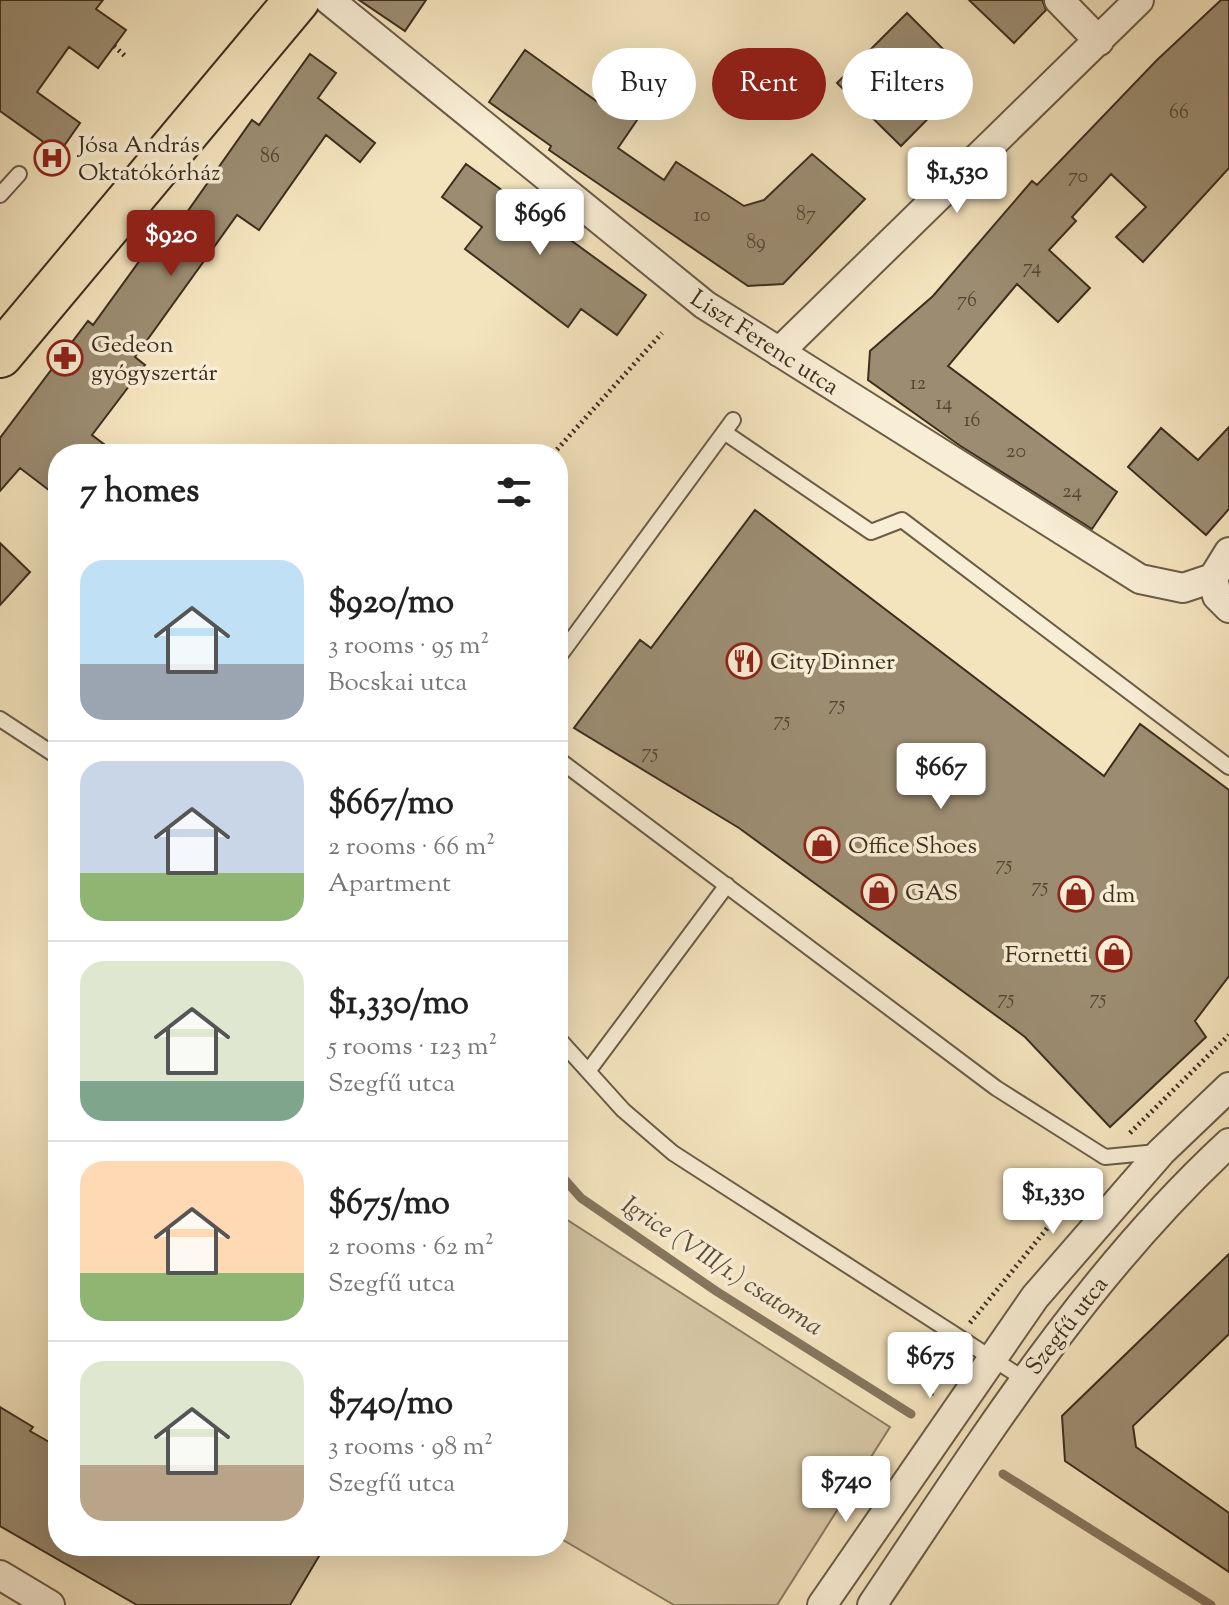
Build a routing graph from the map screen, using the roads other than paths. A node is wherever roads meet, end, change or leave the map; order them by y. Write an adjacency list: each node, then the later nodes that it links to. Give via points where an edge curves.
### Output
1 (297, 0): 9 (main road)
2 (329, 0): 8 (street, Liszt Ferenc utca, via 684,289)
3 (1059, 0): 5 (street)
4 (1139, 0): 5 (street)
5 (1099, 41): 8 (street)
6 (19, 174): 7 (lane)
7 (0, 195)
8 (779, 352): 13 (street, Liszt Ferenc utca, via 1140,579 1183,588)
9 (0, 355)
10 (733, 420): 11 (lane)
11 (724, 432): 15 (lane); 19 (lane, via 871,532 902,520)
12 (1229, 552): 13 (street)
13 (1213, 578): 14 (street, via 1217,596)
14 (1229, 608)
15 (568, 644)
16 (0, 719): 17 (lane)
17 (48, 750)
18 (568, 766): 20 (lane)
19 (1229, 767)
20 (727, 885): 22 (lane); 25 (lane, via 996,1088 1105,1157)
21 (568, 1048): 22 (lane)
22 (589, 1070): 26 (lane, via 623,1110 673,1153)
23 (1229, 1087): 25 (street, Szegfű utca)
24 (1229, 1143): 27 (street, Szegfű utca, via 1176,1192)
25 (1161, 1152): 26 (street, Szegfű utca, via 1053,1275)
26 (991, 1357): 27 (lane); 30 (street, Szegfű utca)
27 (1024, 1379): 31 (street, Szegfű utca)
28 (0, 1575): 29 (street)
29 (50, 1605)
30 (822, 1605)
31 (872, 1605)

